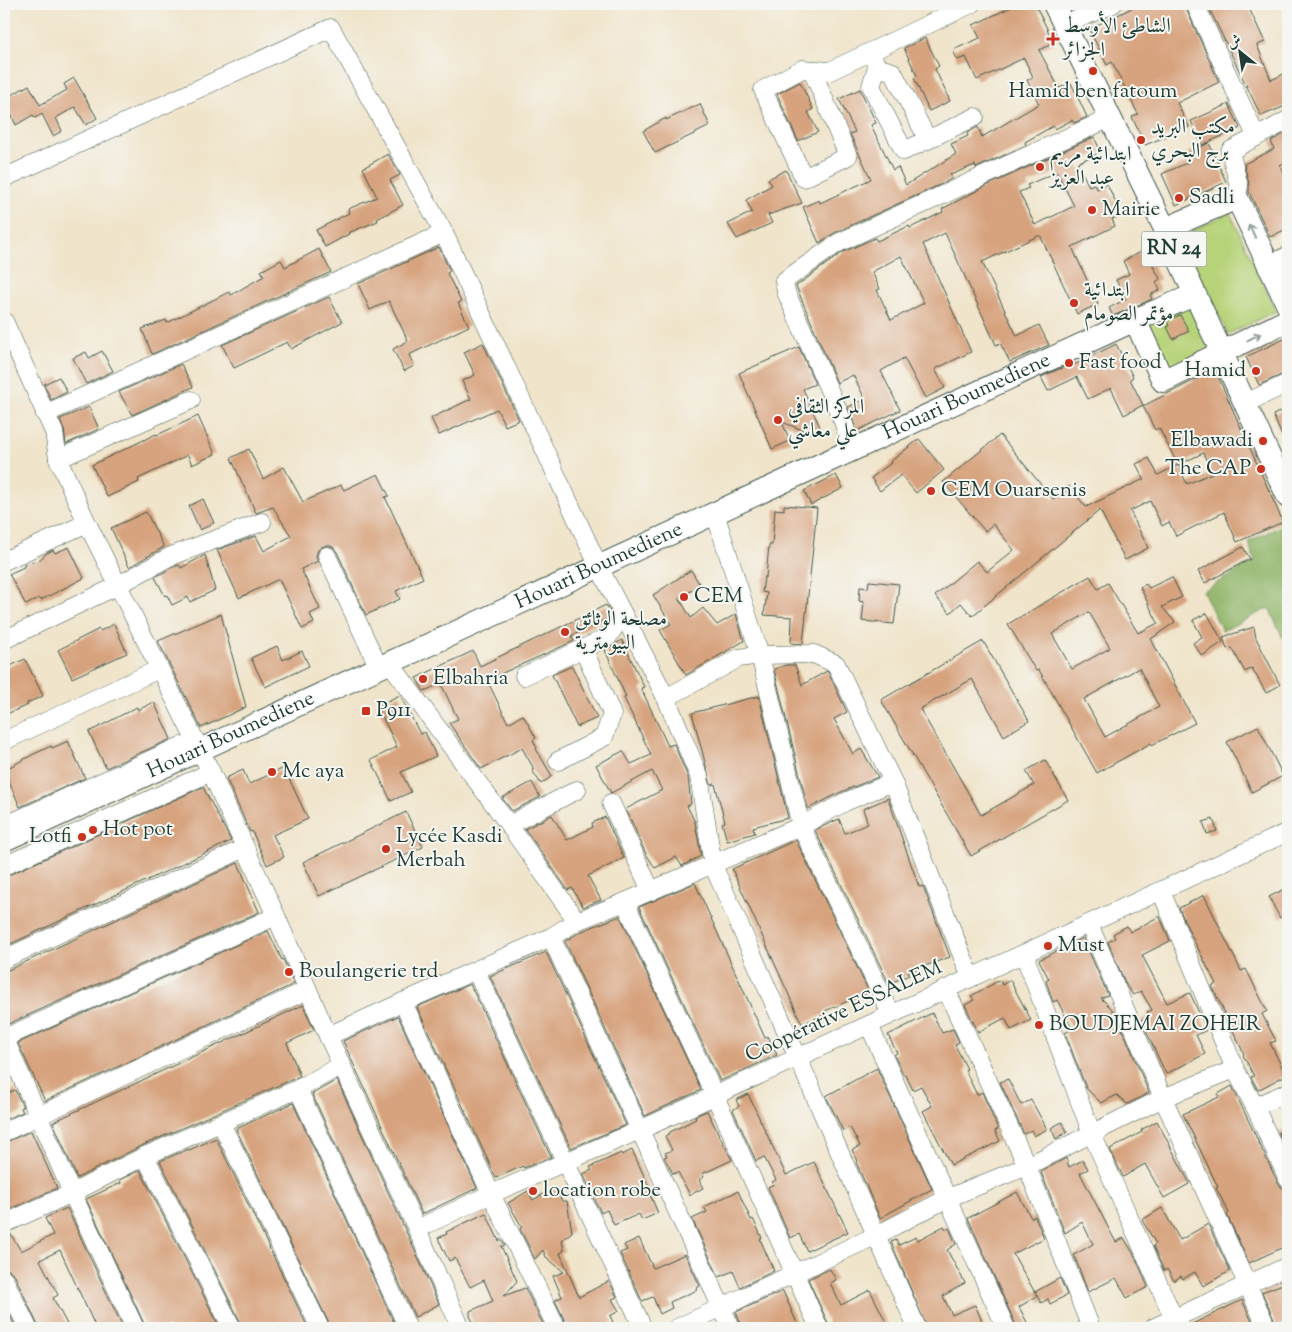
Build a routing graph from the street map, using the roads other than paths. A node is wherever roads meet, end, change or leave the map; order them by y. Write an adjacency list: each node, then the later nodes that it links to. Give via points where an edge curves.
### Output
1 (971, 4): 6 (street)
2 (1054, 4): 5 (main road, RN 24)
3 (1113, 4): 5 (street)
4 (1195, 4): 11 (street)
5 (1064, 25): 9 (main road, RN 24)
6 (874, 59): 7 (street, via 830,71); 12 (street, via 893,72); 12 (street, via 872,86 904,152)
7 (812, 70): 7 (street, via 802,69 763,90 804,178 848,156)
8 (975, 117): 12 (street)
9 (1110, 118): 15 (main road, RN 24); 28 (street, via 838,243 784,281)
10 (1288, 120): 11 (street)
11 (1256, 136): 14 (street, via 1230,151 1239,186)
12 (928, 140)
13 (4, 178): 16 (street, via 331,28)
14 (1237, 198): 15 (main road); 17 (main road, one-way to 14)
15 (1165, 229): 18 (main road, RN 24)
16 (444, 234): 27 (street); 36 (street)
17 (1279, 262): 19 (main road)
18 (1194, 295): 20 (main road, Houari Boumediene); 23 (main road, RN 24)
19 (1288, 306)
20 (1135, 320): 23 (main road, via 1163,381); 28 (main road, Houari Boumediene)
21 (1288, 320): 23 (main road, one-way to 21)
22 (4, 321): 27 (street)
23 (1221, 354): 26 (main road, RN 24)
24 (1288, 383): 26 (street)
25 (191, 400): 29 (street)
26 (1246, 403): 30 (main road, RN 24)
27 (45, 414): 29 (street, via 54,432)
28 (852, 450): 31 (main road, Houari Boumediene)
29 (58, 459): 33 (street)
30 (1288, 496)
31 (715, 513): 36 (main road, Houari Boumediene); 41 (street)
32 (262, 522): 37 (street, via 170,557)
33 (87, 523): 35 (street); 37 (street)
34 (327, 556): 42 (street)
35 (4, 561)
36 (599, 567): 38 (street); 42 (main road, Houari Boumediene)
37 (117, 586): 39 (street); 43 (street)
38 (623, 614): 40 (street, via 608,637); 45 (street)
39 (4, 640)
40 (583, 648): 44 (street); 48 (street, via 612,714 604,737)
41 (760, 655): 45 (street, via 739,658); 50 (street, via 814,654 836,664); 55 (street)
42 (385, 665): 47 (main road, Houari Boumediene); 53 (street)
43 (159, 669): 46 (street); 47 (street)
44 (524, 676)
45 (666, 698): 59 (street, via 699,776)
46 (4, 742)
47 (198, 746): 49 (street); 54 (street, via 184,745); 57 (main road, Houari Boumediene)
48 (558, 761)
49 (211, 772): 58 (street); 60 (street)
50 (893, 782): 55 (street, via 845,802); 71 (street)
51 (577, 790): 53 (street)
52 (611, 803): 61 (street)
53 (509, 825): 65 (street)
54 (4, 826)
55 (801, 826): 59 (street); 75 (street)
56 (1288, 832): 62 (street, Coopérative ESSALEM)
57 (4, 840)
58 (244, 848): 64 (street); 69 (street)
59 (712, 865): 61 (street); 79 (street)
60 (4, 866)
61 (651, 891): 63 (street)
62 (1161, 891): 66 (street, Coopérative ESSALEM); 81 (street)
63 (625, 902): 65 (street); 84 (street)
64 (276, 916): 73 (street); 78 (street)
65 (577, 921): 67 (street)
66 (1089, 924): 68 (street, Coopérative ESSALEM); 85 (street)
67 (551, 938): 70 (street); 89 (street)
68 (1024, 954): 71 (street, Coopérative ESSALEM); 91 (street)
69 (4, 959)
70 (476, 971): 74 (street); 93 (street)
71 (971, 978): 72 (street, Coopérative ESSALEM)
72 (946, 989): 75 (street, Coopérative ESSALEM); 94 (street)
73 (307, 990): 77 (street); 87 (street)
74 (402, 1002): 77 (street); 97 (street)
75 (892, 1014): 76 (street, Coopérative ESSALEM)
76 (869, 1025): 79 (street, Coopérative ESSALEM); 98 (street)
77 (328, 1036): 80 (street)
78 (4, 1038): 87 (street)
79 (798, 1058): 84 (street, Coopérative ESSALEM); 101 (street)
80 (342, 1065): 82 (street); 100 (street)
81 (1235, 1069): 85 (street); 86 (street)
82 (298, 1089): 88 (street); 112 (street)
83 (1288, 1092): 86 (street)
84 (715, 1096): 89 (street, Coopérative ESSALEM); 103 (street)
85 (1163, 1098): 91 (street); 104 (street)
86 (1255, 1107): 95 (street)
87 (39, 1117): 90 (street); 96 (street)
88 (220, 1123): 92 (street); 111 (street)
89 (640, 1130): 93 (street, Coopérative ESSALEM); 106 (street)
90 (4, 1132)
91 (1092, 1134): 94 (street); 107 (street)
92 (145, 1156): 96 (street); 110 (street)
93 (564, 1163): 97 (street, Coopérative ESSALEM); 115 (street)
94 (1026, 1166): 98 (street); 121 (street)
95 (1288, 1179)
96 (72, 1193): 99 (street); 109 (street)
97 (490, 1194): 100 (street, Coopérative ESSALEM); 114 (street)
98 (948, 1198): 101 (street); 120 (street)
99 (4, 1224)
100 (417, 1228): 113 (street)
101 (875, 1236): 103 (street); 119 (street)
102 (1288, 1266): 104 (street)
103 (796, 1273): 106 (street); 118 (street)
104 (1248, 1285): 107 (street); 123 (street)
105 (6, 1290): 108 (street)
106 (722, 1308): 116 (street); 117 (street)
107 (1175, 1324): 122 (street)
108 (28, 1328)
109 (135, 1328)
110 (232, 1328)
111 (320, 1328)
112 (408, 1328)
113 (461, 1328)
114 (557, 1328)
115 (643, 1328)
116 (677, 1328)
117 (731, 1328)
118 (819, 1328)
119 (916, 1328)
120 (1006, 1328)
121 (1091, 1328)
122 (1153, 1328)
123 (1267, 1328)

